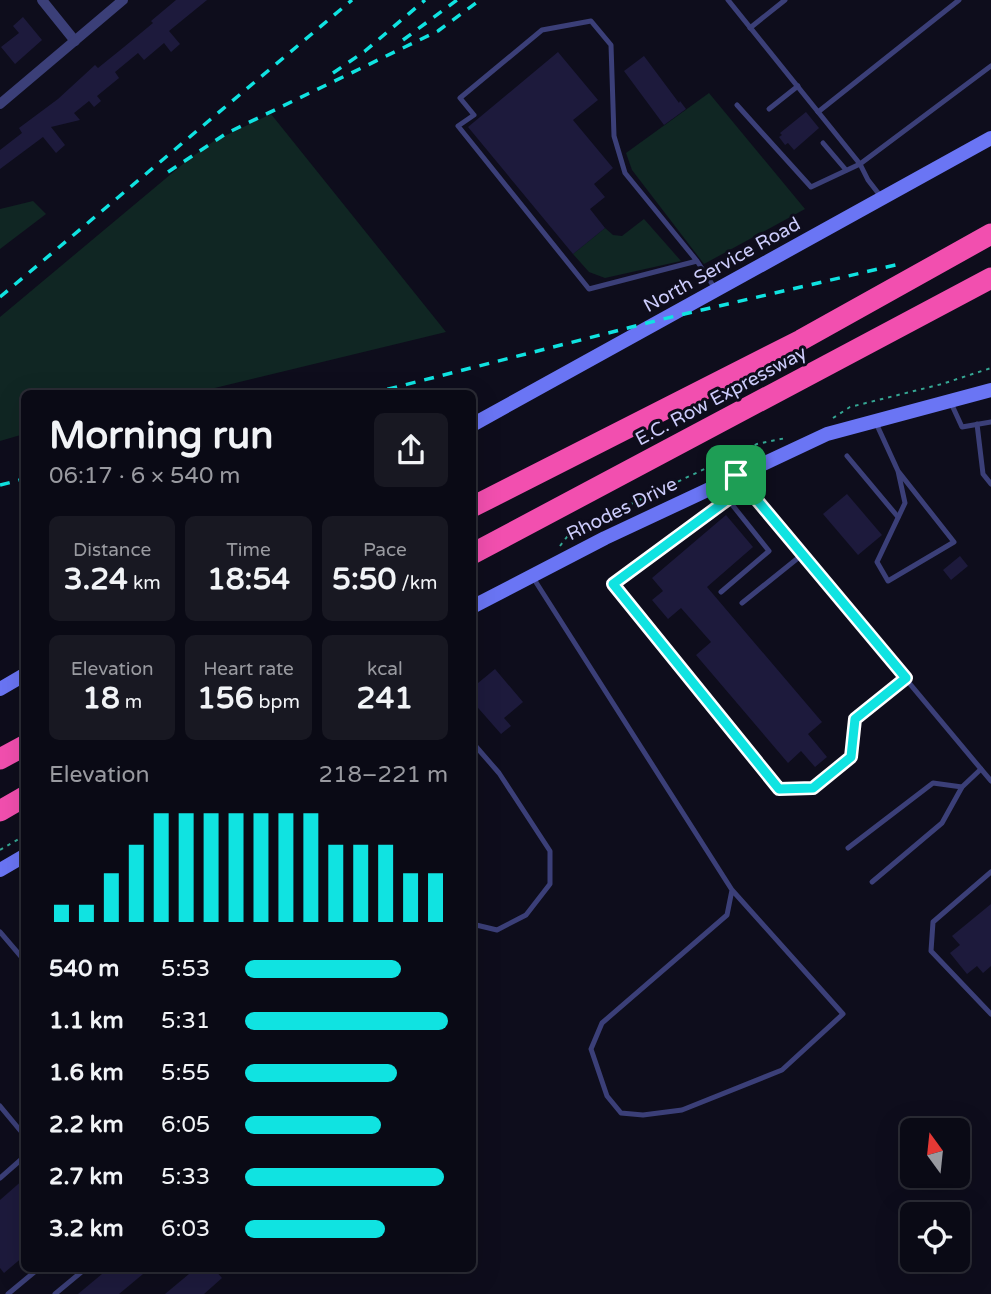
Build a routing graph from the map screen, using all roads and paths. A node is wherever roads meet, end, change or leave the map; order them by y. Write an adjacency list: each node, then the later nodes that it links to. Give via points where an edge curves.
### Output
1 (42, 0): 7 (street)
2 (123, 0): 7 (street)
3 (728, 0): 6 (lane)
4 (785, 0): 6 (lane)
5 (958, 0): 13 (lane)
6 (750, 28): 9 (lane)
7 (75, 41): 10 (street)
8 (991, 66): 16 (lane)
9 (798, 86): 12 (lane); 13 (lane)
10 (0, 104)
11 (737, 105): 17 (lane, via 811,187)
12 (769, 109)
13 (818, 112): 16 (lane)
14 (991, 138): 18 (street, North Service Road)
15 (823, 142): 17 (lane)
16 (860, 164): 17 (lane); 18 (lane)
17 (846, 170)
18 (882, 198): 22 (street, North Service Road)
19 (991, 234): 35 (highway, E.C. Row Expressway, via 802,340)
20 (696, 261): 20 (lane, via 625,173 614,136 611,45 591,21 542,30 460,98 474,115 458,126 589,289); 22 (lane)
21 (991, 278): 37 (highway, E.C. Row Expressway)
22 (716, 290): 26 (street, North Service Road)
23 (991, 390): 24 (street, Rhodes Drive)
24 (950, 400): 25 (street, Rhodes Drive); 28 (lane, via 962,427)
25 (874, 421): 30 (lane); 31 (street, Rhodes Drive, via 827,434)
26 (476, 423)
27 (990, 423): 28 (lane)
28 (976, 424): 32 (lane, via 983,474)
29 (847, 456): 36 (lane)
30 (898, 471): 36 (lane, via 905,503); 36 (lane, via 954,542 888,581 877,562)
31 (736, 475): 33 (street, Rhodes Drive); 38 (lane)
32 (991, 484)
33 (716, 485): 34 (lane); 39 (street, Rhodes Drive)
34 (727, 500): 40 (lane, via 769,551); 44 (lane, via 613,584 779,789 813,788 851,757 855,719)
35 (476, 506)
36 (898, 517)
37 (476, 552)
38 (803, 554): 41 (lane); 44 (lane)
39 (532, 576): 42 (street, Rhodes Drive); 61 (lane)
40 (721, 592)
41 (742, 603)
42 (476, 605)
43 (21, 677): 45 (street)
44 (906, 678): 49 (lane)
45 (0, 689)
46 (476, 747): 62 (lane, via 550,851 550,884 526,915 497,930)
47 (21, 748): 48 (highway)
48 (0, 759)
49 (981, 769): 50 (lane); 51 (lane)
50 (991, 781)
51 (962, 787): 55 (lane, via 933,783); 60 (lane, via 942,823)
52 (21, 799): 53 (highway)
53 (0, 811)
54 (21, 838): 56 (path)
55 (848, 848)
56 (0, 850)
57 (21, 858): 58 (street)
58 (0, 870)
59 (991, 872): 65 (lane, via 933,922 931,951)
60 (872, 882)
61 (733, 890): 61 (lane, via 727,915 602,1023 591,1049 607,1096 621,1113 682,1110 782,1070 843,1014)
62 (476, 925)
63 (0, 932): 64 (lane)
64 (21, 956)
65 (991, 1014)
66 (0, 1106): 67 (lane)
67 (21, 1131)
68 (21, 1160): 69 (lane)
69 (0, 1178)
70 (35, 1272): 72 (lane)
71 (81, 1272): 73 (lane)
72 (12, 1293)
73 (54, 1294)

